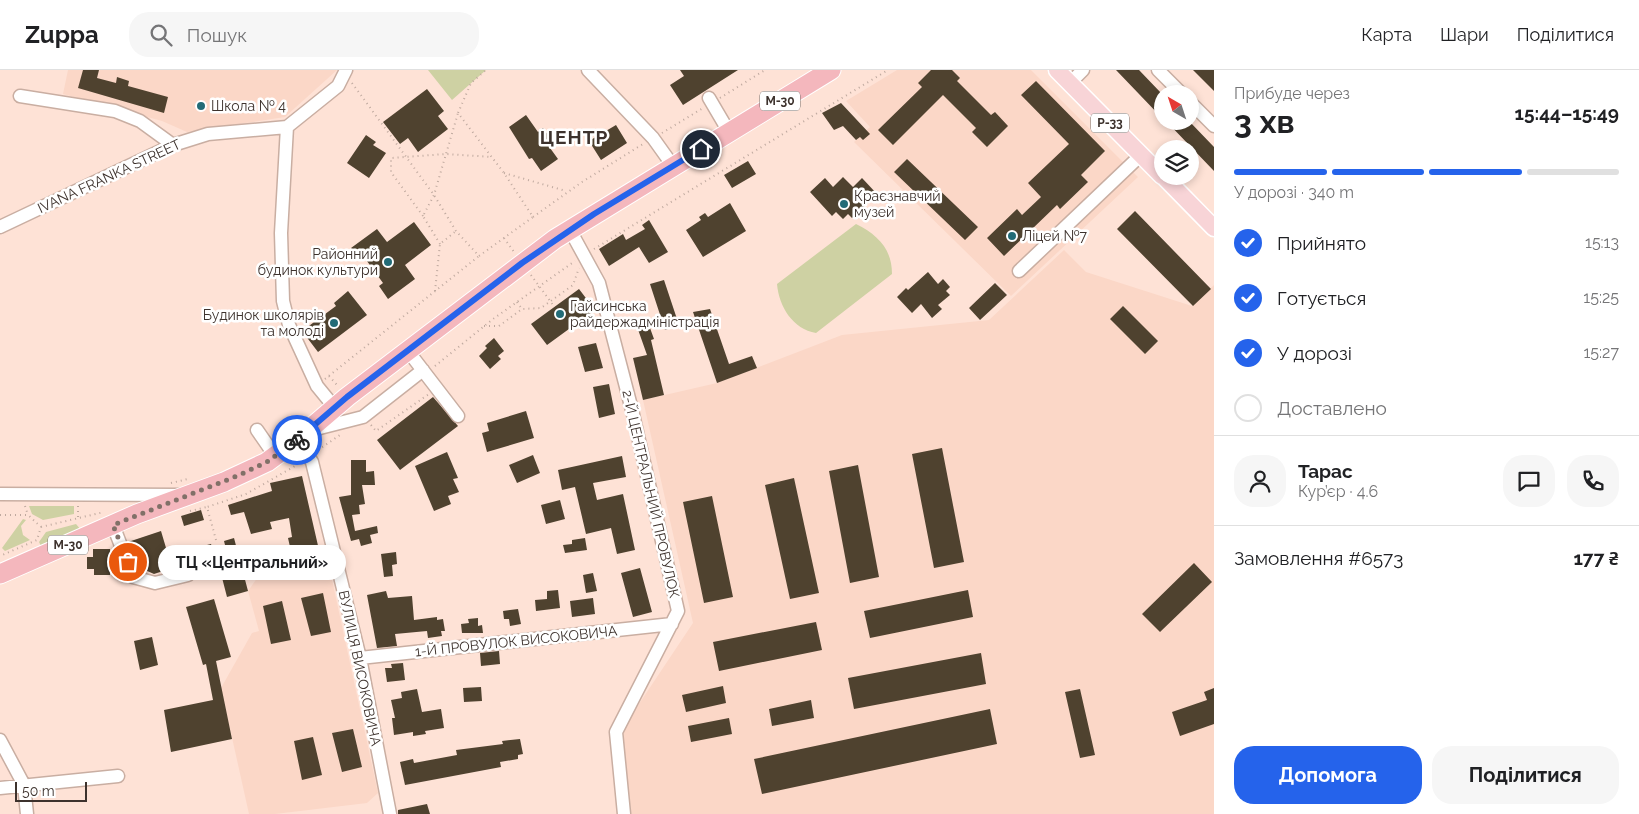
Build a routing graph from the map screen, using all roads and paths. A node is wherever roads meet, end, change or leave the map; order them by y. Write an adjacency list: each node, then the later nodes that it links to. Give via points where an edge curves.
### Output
1 (486, 70): 14 (path, via 471,83)
2 (588, 70): 18 (street)
3 (831, 70): 17 (highway, М-30)
4 (888, 70): 39 (path)
5 (1057, 70): 9 (main road, Р-33)
6 (1084, 70): 9 (street)
7 (1158, 70): 10 (street)
8 (345, 71): 16 (street, via 338,86); 22 (path)
9 (1070, 83): 21 (main road, Р-33)
10 (1173, 85)
11 (20, 96): 19 (street, via 115,111 140,121)
12 (709, 98): 17 (street)
13 (1199, 111): 15 (street)
14 (458, 113): 20 (path); 23 (path)
15 (1214, 126)
16 (287, 127): 19 (street, IVANA FRANKA STREET, via 208,134); 53 (street, via 282,233 283,301 289,325)
17 (729, 132): 24 (highway, М-30)
18 (653, 138): 24 (street); 28 (path)
19 (174, 144): 32 (street, IVANA FRANKA STREET)
20 (446, 154): 22 (path); 23 (path); 29 (path)
21 (1141, 155): 25 (main road, Р-33); 41 (street)
22 (405, 156): 29 (path); 30 (path, via 391,158 391,172)
23 (492, 157): 26 (path)
24 (673, 166): 34 (highway, М-30)
25 (1154, 167)
26 (504, 173): 28 (path); 31 (path)
27 (1172, 185): 33 (main road, Р-33)
28 (568, 191): 31 (path)
29 (434, 196): 30 (path); 35 (path)
30 (424, 216): 37 (path)
31 (533, 217): 36 (path)
32 (0, 227)
33 (1214, 228)
34 (570, 230): 39 (street, 2-Й ЦЕНТРАЛЬНИЙ ПРОВУЛОК); 50 (highway, М-30)
35 (456, 231): 37 (path); 40 (path)
36 (504, 238): 38 (path); 40 (path)
37 (440, 244): 44 (path)
38 (514, 253)
39 (584, 255): 79 (street, 2-Й ЦЕНТРАЛЬНИЙ ПРОВУЛОК, via 599,283 632,410 678,611)
40 (479, 256): 44 (path)
41 (1020, 271)
42 (529, 273): 43 (path)
43 (539, 286): 45 (path); 45 (path, via 578,259 581,264 573,285); 46 (path)
44 (435, 291): 52 (path)
45 (550, 301): 47 (path); 48 (path, via 541,308)
46 (517, 302): 48 (path); 49 (path)
47 (553, 305)
48 (522, 309): 49 (path, via 499,326)
49 (484, 326): 51 (path)
50 (408, 351): 51 (street); 56 (highway, М-30)
51 (424, 372): 54 (street); 57 (street)
52 (329, 376): 53 (path); 55 (path)
53 (317, 386): 56 (street)
54 (437, 388): 57 (path, via 376,431); 58 (street)
55 (341, 390)
56 (335, 408): 60 (highway, М-30)
57 (363, 416): 60 (street)
58 (458, 416)
59 (257, 430): 61 (street)
60 (304, 435): 61 (highway, М-30); 80 (street, ВУЛИЦЯ ВИСОКОВИЧА)
61 (275, 456): 64 (highway, М-30, via 237,476)
62 (297, 465): 75 (path, via 246,494 207,507)
63 (168, 483): 64 (path)
64 (190, 487): 66 (street); 69 (highway, М-30)
65 (0, 494): 66 (street)
66 (125, 496): 69 (street, via 134,502)
67 (24, 502): 71 (path)
68 (78, 502): 72 (path)
69 (137, 514): 73 (highway, М-30)
70 (0, 515): 71 (path)
71 (28, 515): 74 (path)
72 (78, 518): 73 (path); 74 (path)
73 (109, 518): 77 (highway, М-30); 78 (street, via 133,577 155,583)
74 (40, 528): 76 (path, via 36,540)
75 (216, 540)
76 (0, 556)
77 (0, 574)
78 (188, 575)
79 (672, 624): 80 (street, 1-Й ПРОВУЛОК ВИСОКОВИЧА); 87 (street, 2-Й ЦЕНТРАЛЬНИЙ ПРОВУЛОК, via 616,732)
80 (360, 658): 86 (street, ВУЛИЦЯ ВИСОКОВИЧА)
81 (0, 740): 83 (street)
82 (118, 776): 83 (street)
83 (24, 785): 84 (street); 85 (street)
84 (0, 788)
85 (27, 814)
86 (390, 814)
87 (624, 814)

